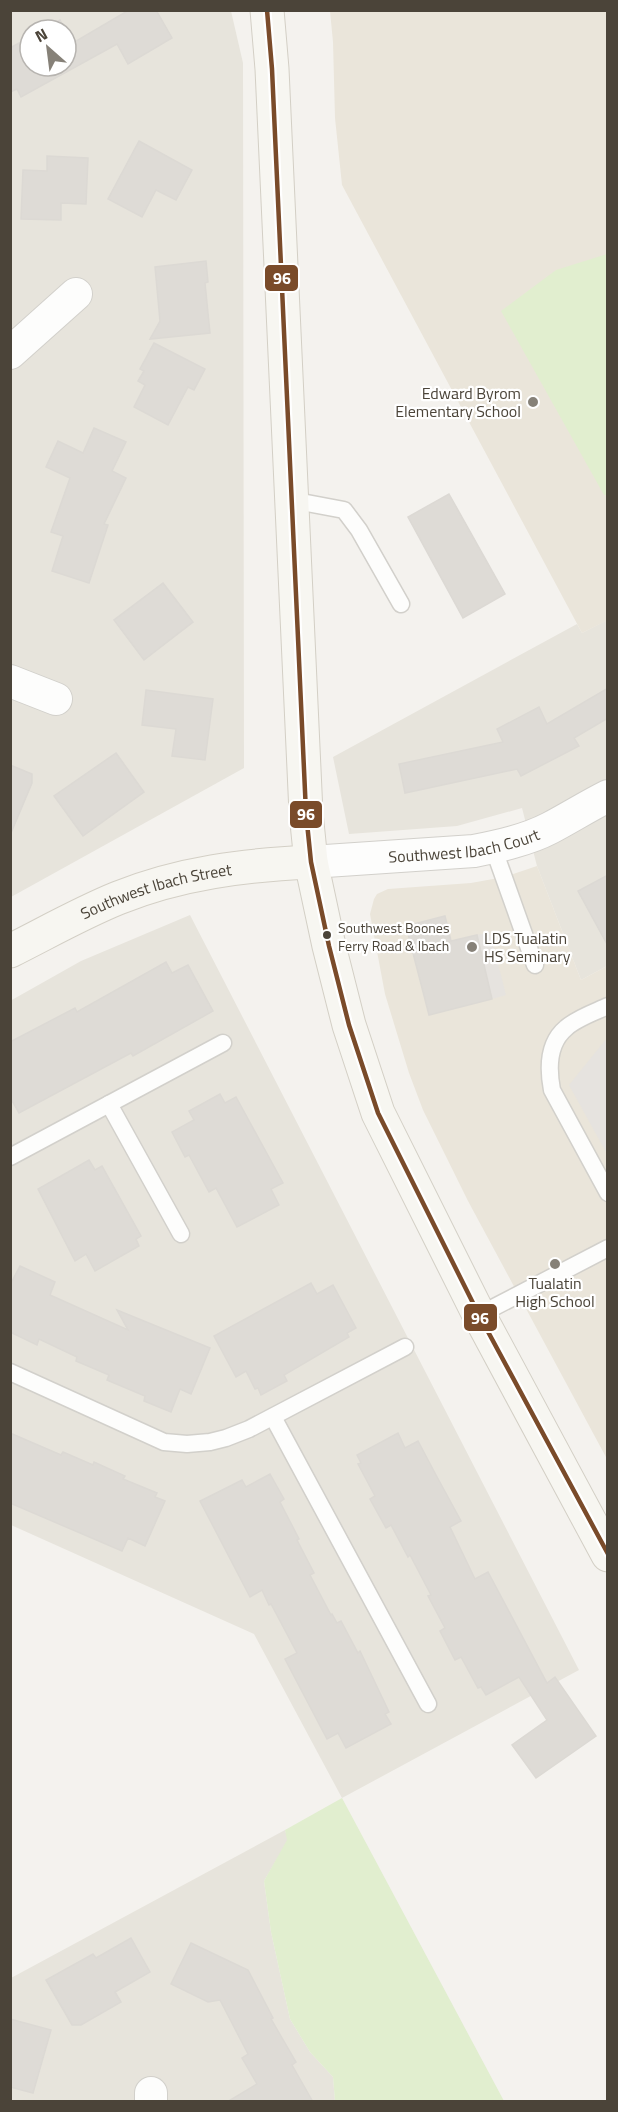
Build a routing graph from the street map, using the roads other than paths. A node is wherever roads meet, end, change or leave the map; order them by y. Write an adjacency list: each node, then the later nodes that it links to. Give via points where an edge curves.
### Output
1 (267, 10): 4 (main road)
2 (76, 294): 3 (street)
3 (10, 353)
4 (291, 500): 5 (lane, via 344,510); 10 (main road, via 301,748)
5 (401, 604)
6 (10, 681): 7 (street)
7 (56, 699)
8 (608, 796): 9 (street, Southwest Ibach Court, via 549,829)
9 (493, 847): 10 (street, Southwest Ibach Court); 12 (lane)
10 (311, 862): 11 (main road, Southwest Ibach Street, via 254,865 150,887 117,898); 20 (main road, via 349,1025 378,1113)
11 (10, 951)
12 (535, 965)
13 (608, 1006): 17 (lane, via 565,1028 553,1048 549,1070 552,1090)
14 (223, 1043): 15 (lane)
15 (109, 1104): 16 (lane); 18 (lane)
16 (10, 1157)
17 (608, 1193)
18 (181, 1234)
19 (608, 1248): 20 (lane)
20 (479, 1315): 24 (main road)
21 (405, 1347): 23 (lane)
22 (10, 1372): 23 (lane, via 164,1442 210,1443)
23 (273, 1417): 25 (lane)
24 (608, 1555)
25 (428, 1704)

